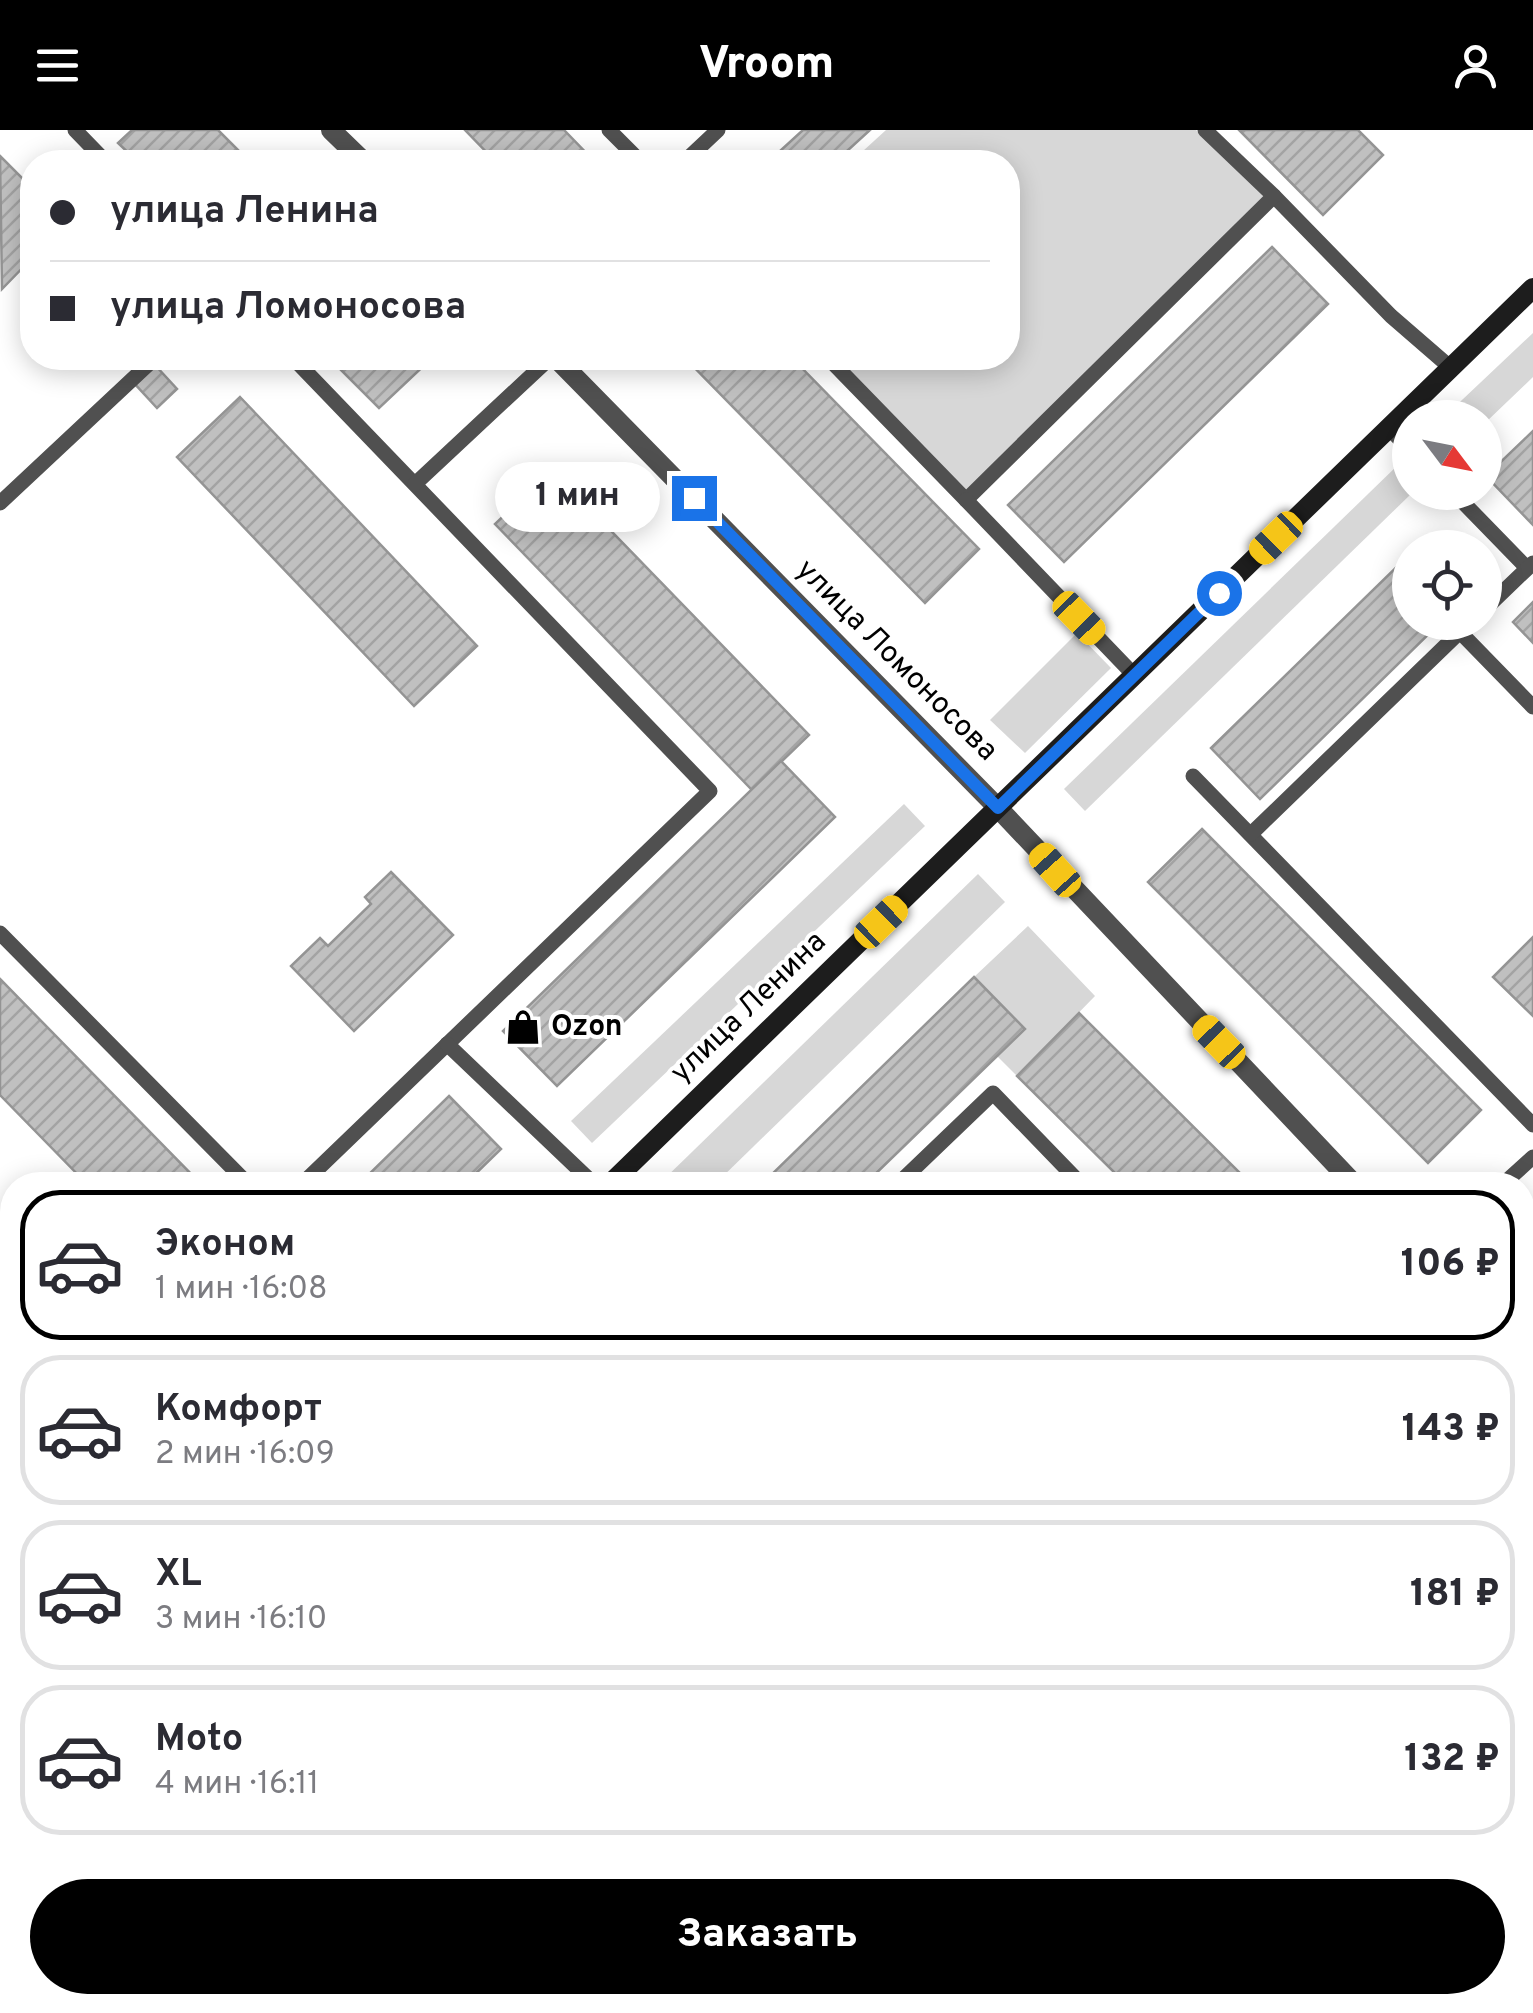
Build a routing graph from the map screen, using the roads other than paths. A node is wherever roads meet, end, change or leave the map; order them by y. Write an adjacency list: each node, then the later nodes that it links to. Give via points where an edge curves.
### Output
1 (75, 130): 6 (lane)
2 (332, 130): 7 (street)
3 (610, 130): 8 (lane)
4 (718, 130): 9 (lane)
5 (1205, 130): 10 (lane)
6 (94, 150)
7 (352, 150)
8 (629, 150)
9 (697, 150)
10 (1274, 196): 12 (lane); 21 (lane)
11 (1533, 288): 12 (street, улица Ленина)
12 (1450, 368): 18 (street, улица Ленина)
13 (142, 370): 22 (lane)
14 (306, 370): 20 (lane)
15 (540, 370): 20 (lane)
16 (565, 370): 31 (street, улица Ломоносова)
17 (840, 370): 21 (lane)
18 (1388, 428): 19 (lane); 28 (street, улица Ленина)
19 (1392, 432)
20 (415, 484): 34 (lane, via 710,791)
21 (966, 500): 28 (lane)
22 (0, 502)
23 (1472, 510): 24 (lane)
24 (1530, 566): 25 (lane)
25 (1502, 592)
26 (1453, 640): 32 (lane)
27 (1475, 640): 29 (lane)
28 (1134, 675): 31 (street, улица Ленина)
29 (1533, 707)
30 (1193, 776): 32 (lane)
31 (998, 808): 39 (street, улица Ленина); 42 (street, улица Ломоносова)
32 (1251, 834): 35 (lane)
33 (0, 932): 36 (lane)
34 (447, 1044): 37 (lane); 38 (lane)
35 (1533, 1125)
36 (236, 1172)
37 (314, 1172)
38 (581, 1172)
39 (622, 1172)
40 (911, 1172): 41 (lane, via 993,1093)
41 (1069, 1172)
42 (1343, 1172)

